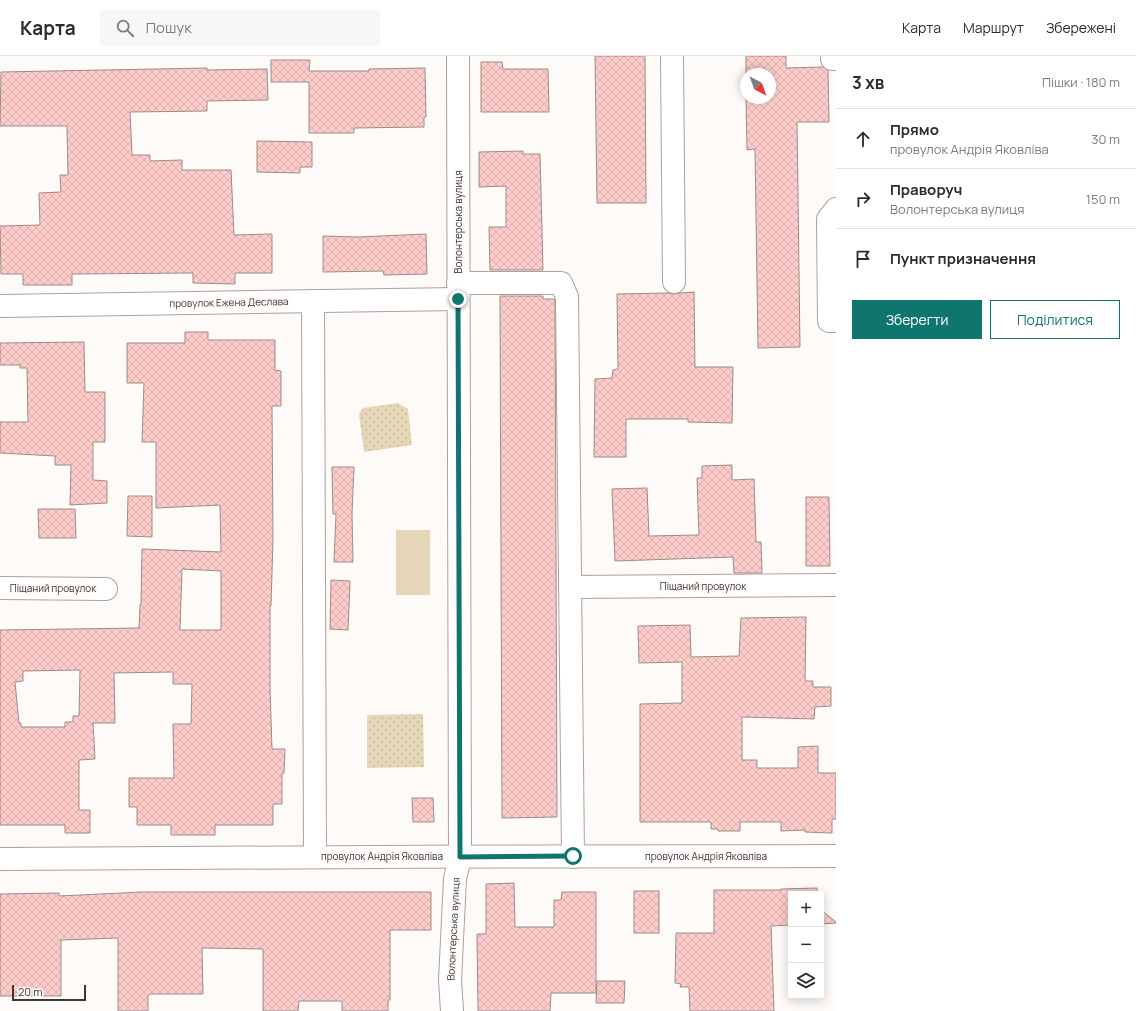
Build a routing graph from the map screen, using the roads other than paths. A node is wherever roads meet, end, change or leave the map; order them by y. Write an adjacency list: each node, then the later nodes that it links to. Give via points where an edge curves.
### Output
1 (458, 56): 5 (street, Волонтерська вулиця)
2 (672, 56): 4 (street)
3 (836, 209): 8 (street, via 828,219 828,227 829,321)
4 (674, 282)
5 (458, 291): 6 (street, провулок Ежена Деслава); 10 (street, провулок Ежена Деслава, via 561,283 567,297); 16 (street, Волонтерська вулиця)
6 (313, 301): 7 (street, провулок Ежена Деслава); 13 (street)
7 (0, 306)
8 (836, 321)
9 (836, 585): 10 (street, Піщаний провулок)
10 (570, 587): 14 (street)
11 (0, 588): 12 (street, Піщаний провулок)
12 (106, 588)
13 (315, 856): 16 (street, провулок Андрія Яковліва); 17 (street, провулок Андрія Яковліва)
14 (573, 856): 15 (street, провулок Андрія Яковліва); 16 (street, провулок Андрія Яковліва)
15 (836, 856)
16 (460, 857): 18 (street, Волонтерська вулиця, via 455,879 450,980)
17 (0, 859)
18 (452, 1011)

